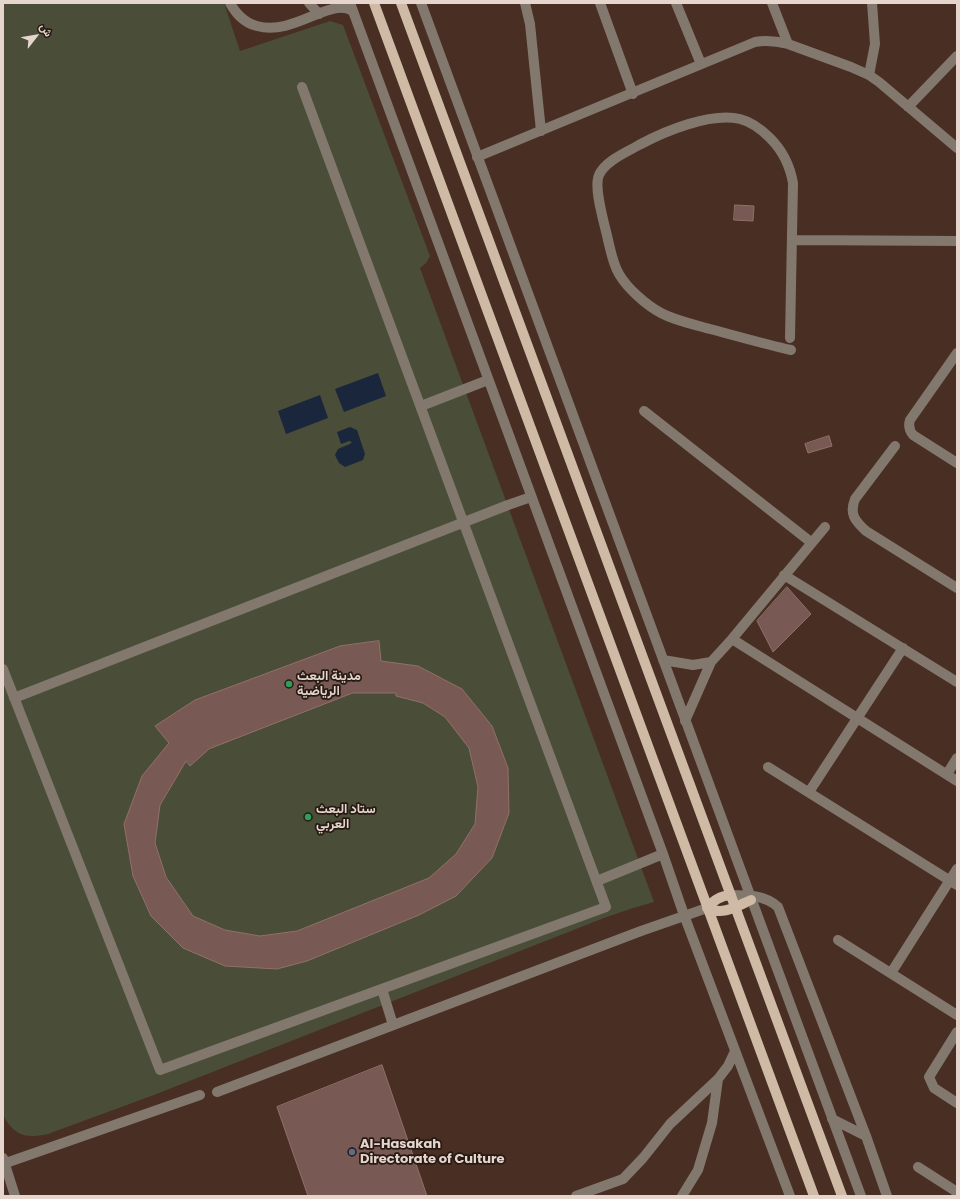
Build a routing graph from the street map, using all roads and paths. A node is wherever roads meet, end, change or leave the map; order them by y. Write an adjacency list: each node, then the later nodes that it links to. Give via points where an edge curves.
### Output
1 (230, 3): 12 (street, via 245,21 266,28 277,28)
2 (309, 3): 12 (street)
3 (374, 3): 60 (main road)
4 (401, 3): 57 (main road)
5 (421, 3): 22 (street)
6 (525, 3): 20 (street, via 530,24)
7 (600, 3): 18 (street)
8 (676, 3): 15 (street)
9 (772, 3): 13 (street)
10 (872, 3): 16 (street, via 875,44)
11 (352, 7): 12 (street); 28 (street)
12 (319, 14)
13 (788, 44): 15 (street, via 776,41 755,42); 16 (street)
14 (957, 56): 19 (street)
15 (701, 64): 18 (street)
16 (869, 75): 19 (street)
17 (302, 87): 29 (street)
18 (633, 94): 20 (street)
19 (908, 107): 21 (street)
20 (541, 132): 22 (street)
21 (957, 148)
22 (477, 157): 41 (street)
23 (793, 240): 24 (street); 25 (street); 26 (street, via 794,190 789,167 773,141 747,121 728,117 702,120 673,130 621,155 606,165 598,176 598,198 612,259 619,275 635,293 654,309 672,319)
24 (957, 241)
25 (790, 338)
26 (791, 350)
27 (956, 355): 32 (street, via 910,420 909,428 913,435)
28 (488, 380): 29 (street); 33 (street)
29 (421, 406): 34 (street)
30 (644, 411): 36 (street)
31 (895, 446): 38 (street, via 855,499 852,513 855,520 866,531)
32 (957, 463)
33 (532, 497): 34 (street); 53 (street)
34 (464, 523): 45 (street); 55 (street)
35 (824, 527): 36 (street)
36 (812, 543): 37 (street)
37 (784, 575): 39 (street); 40 (street)
38 (956, 584)
39 (732, 639): 42 (street); 46 (street)
40 (903, 648): 44 (street); 46 (street)
41 (663, 660): 42 (street, via 693,665); 47 (street)
42 (712, 662): 47 (street)
43 (3, 669): 45 (street)
44 (957, 682)
45 (14, 698): 64 (street, via 160,1070)
46 (857, 718): 50 (street); 52 (street)
47 (685, 721): 58 (street)
48 (957, 758): 50 (street)
49 (768, 767): 52 (street)
50 (947, 774): 51 (street)
51 (957, 781)
52 (809, 792): 56 (street)
53 (662, 854): 55 (street); 61 (street)
54 (957, 869): 56 (street)
55 (597, 881): 64 (street, via 606,907)
56 (953, 883): 63 (street)
57 (731, 895): 58 (street); 59 (main road); 60 (main road, via 717,898)
58 (750, 897): 59 (main road); 73 (street); 74 (street, via 765,898 778,907)
59 (735, 907): 60 (main road, via 719,912); 83 (main road)
60 (707, 908): 61 (street); 82 (main road)
61 (684, 916): 66 (street); 68 (street)
62 (838, 940): 63 (street)
63 (891, 973): 65 (street)
64 (382, 989): 66 (street)
65 (957, 1015)
66 (393, 1025): 70 (street)
67 (957, 1032): 72 (street, via 929,1078 934,1088)
68 (735, 1051): 69 (street); 81 (street)
69 (718, 1079): 79 (street, via 670,1124 623,1178); 80 (street, via 712,1123 698,1170)
70 (217, 1092)
71 (200, 1096): 75 (street)
72 (957, 1103)
73 (832, 1120): 74 (street); 84 (street)
74 (866, 1136): 85 (street)
75 (4, 1162): 78 (street)
76 (918, 1166): 77 (street)
77 (957, 1192): 86 (street)
78 (15, 1196)
79 (576, 1196)
80 (682, 1196)
81 (790, 1196)
82 (814, 1196)
83 (842, 1196)
84 (861, 1196)
85 (887, 1196)
86 (954, 1196)

